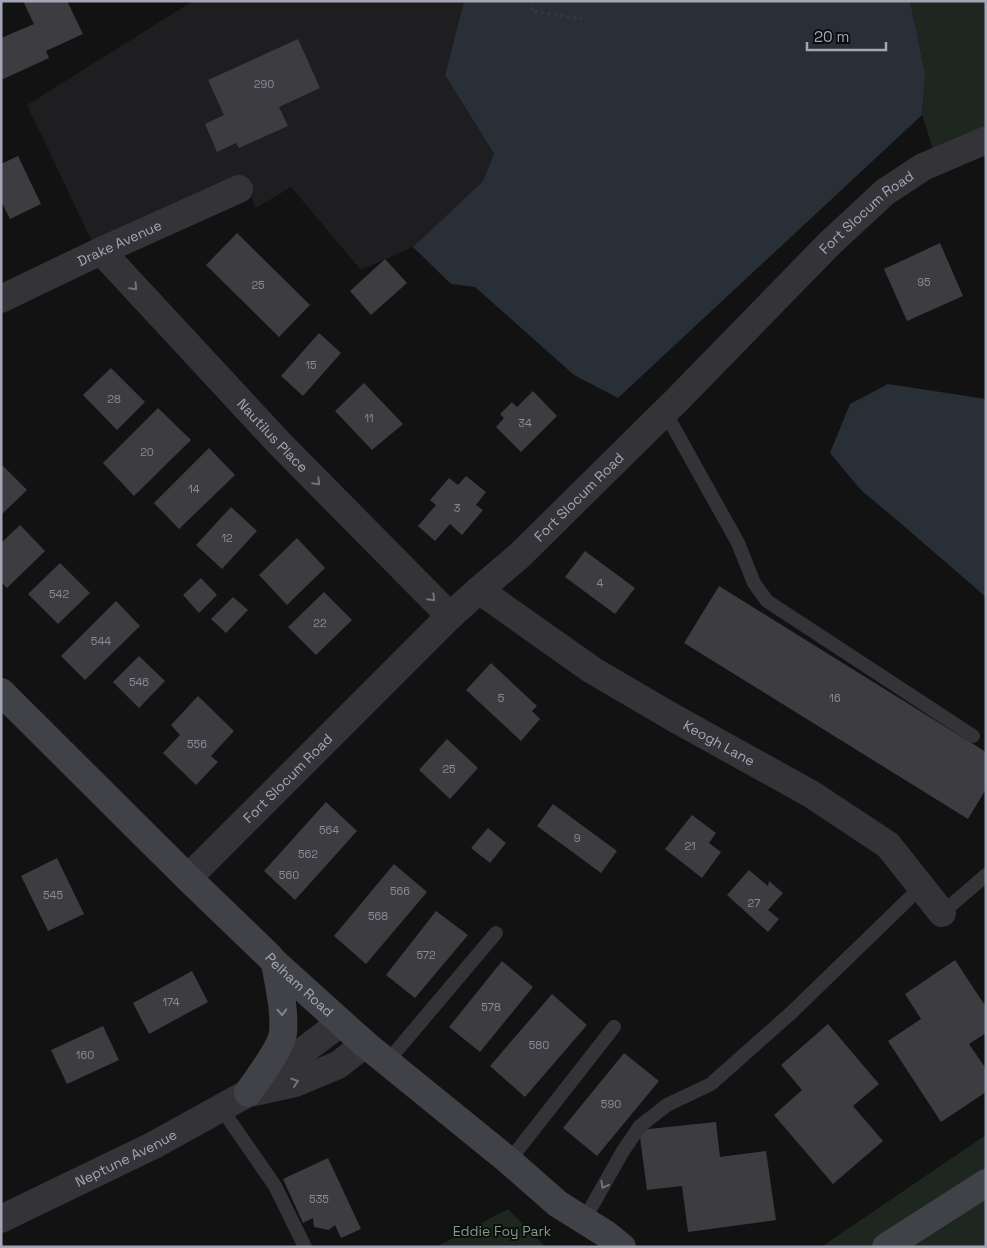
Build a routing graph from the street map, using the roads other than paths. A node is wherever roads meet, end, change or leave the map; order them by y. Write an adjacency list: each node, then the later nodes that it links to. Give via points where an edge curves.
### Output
1 (986, 140): 5 (street, Fort Slocum Road, via 924,167 885,192 829,244)
2 (239, 189): 3 (street, Drake Avenue)
3 (101, 251): 4 (street, Drake Avenue); 7 (street, Nautilus Place, one-way to 7, via 280,444)
4 (1, 300)
5 (665, 412): 6 (street, Fort Slocum Road, via 519,556); 9 (lane, via 738,543 754,583 767,600)
6 (479, 590): 7 (street, Fort Slocum Road); 12 (street, Keogh Lane, via 592,670 850,819 888,845)
7 (450, 616): 11 (street, Fort Slocum Road)
8 (1, 692): 11 (main road, Pelham Road)
9 (973, 736)
10 (986, 876): 13 (lane)
11 (188, 878): 15 (main road, Pelham Road)
12 (921, 887): 13 (street, Keogh Lane); 25 (lane, one-way to 25, via 784,1020 711,1084 667,1104 640,1126)
13 (942, 913)
14 (496, 933): 19 (lane)
15 (275, 963): 16 (main road, Pelham Road); 20 (main road, one-way to 20, via 283,1034)
16 (340, 1023): 18 (main road, Pelham Road); 20 (street, Neptune Avenue)
17 (614, 1027): 22 (lane)
18 (365, 1044): 19 (main road, Pelham Road); 20 (street, Neptune Avenue, one-way to 18, via 295,1082 338,1065)
19 (387, 1062): 22 (main road, Pelham Road)
20 (248, 1093): 21 (street, Neptune Avenue)
21 (221, 1108): 24 (street, Neptune Avenue, via 154,1145); 26 (lane, via 275,1186)
22 (509, 1161): 25 (main road, Pelham Road, via 558,1204)
23 (986, 1183): 28 (main road)
24 (1, 1219)
25 (584, 1220): 27 (main road, Pelham Road)
26 (305, 1247)
27 (622, 1247)
28 (886, 1247)

